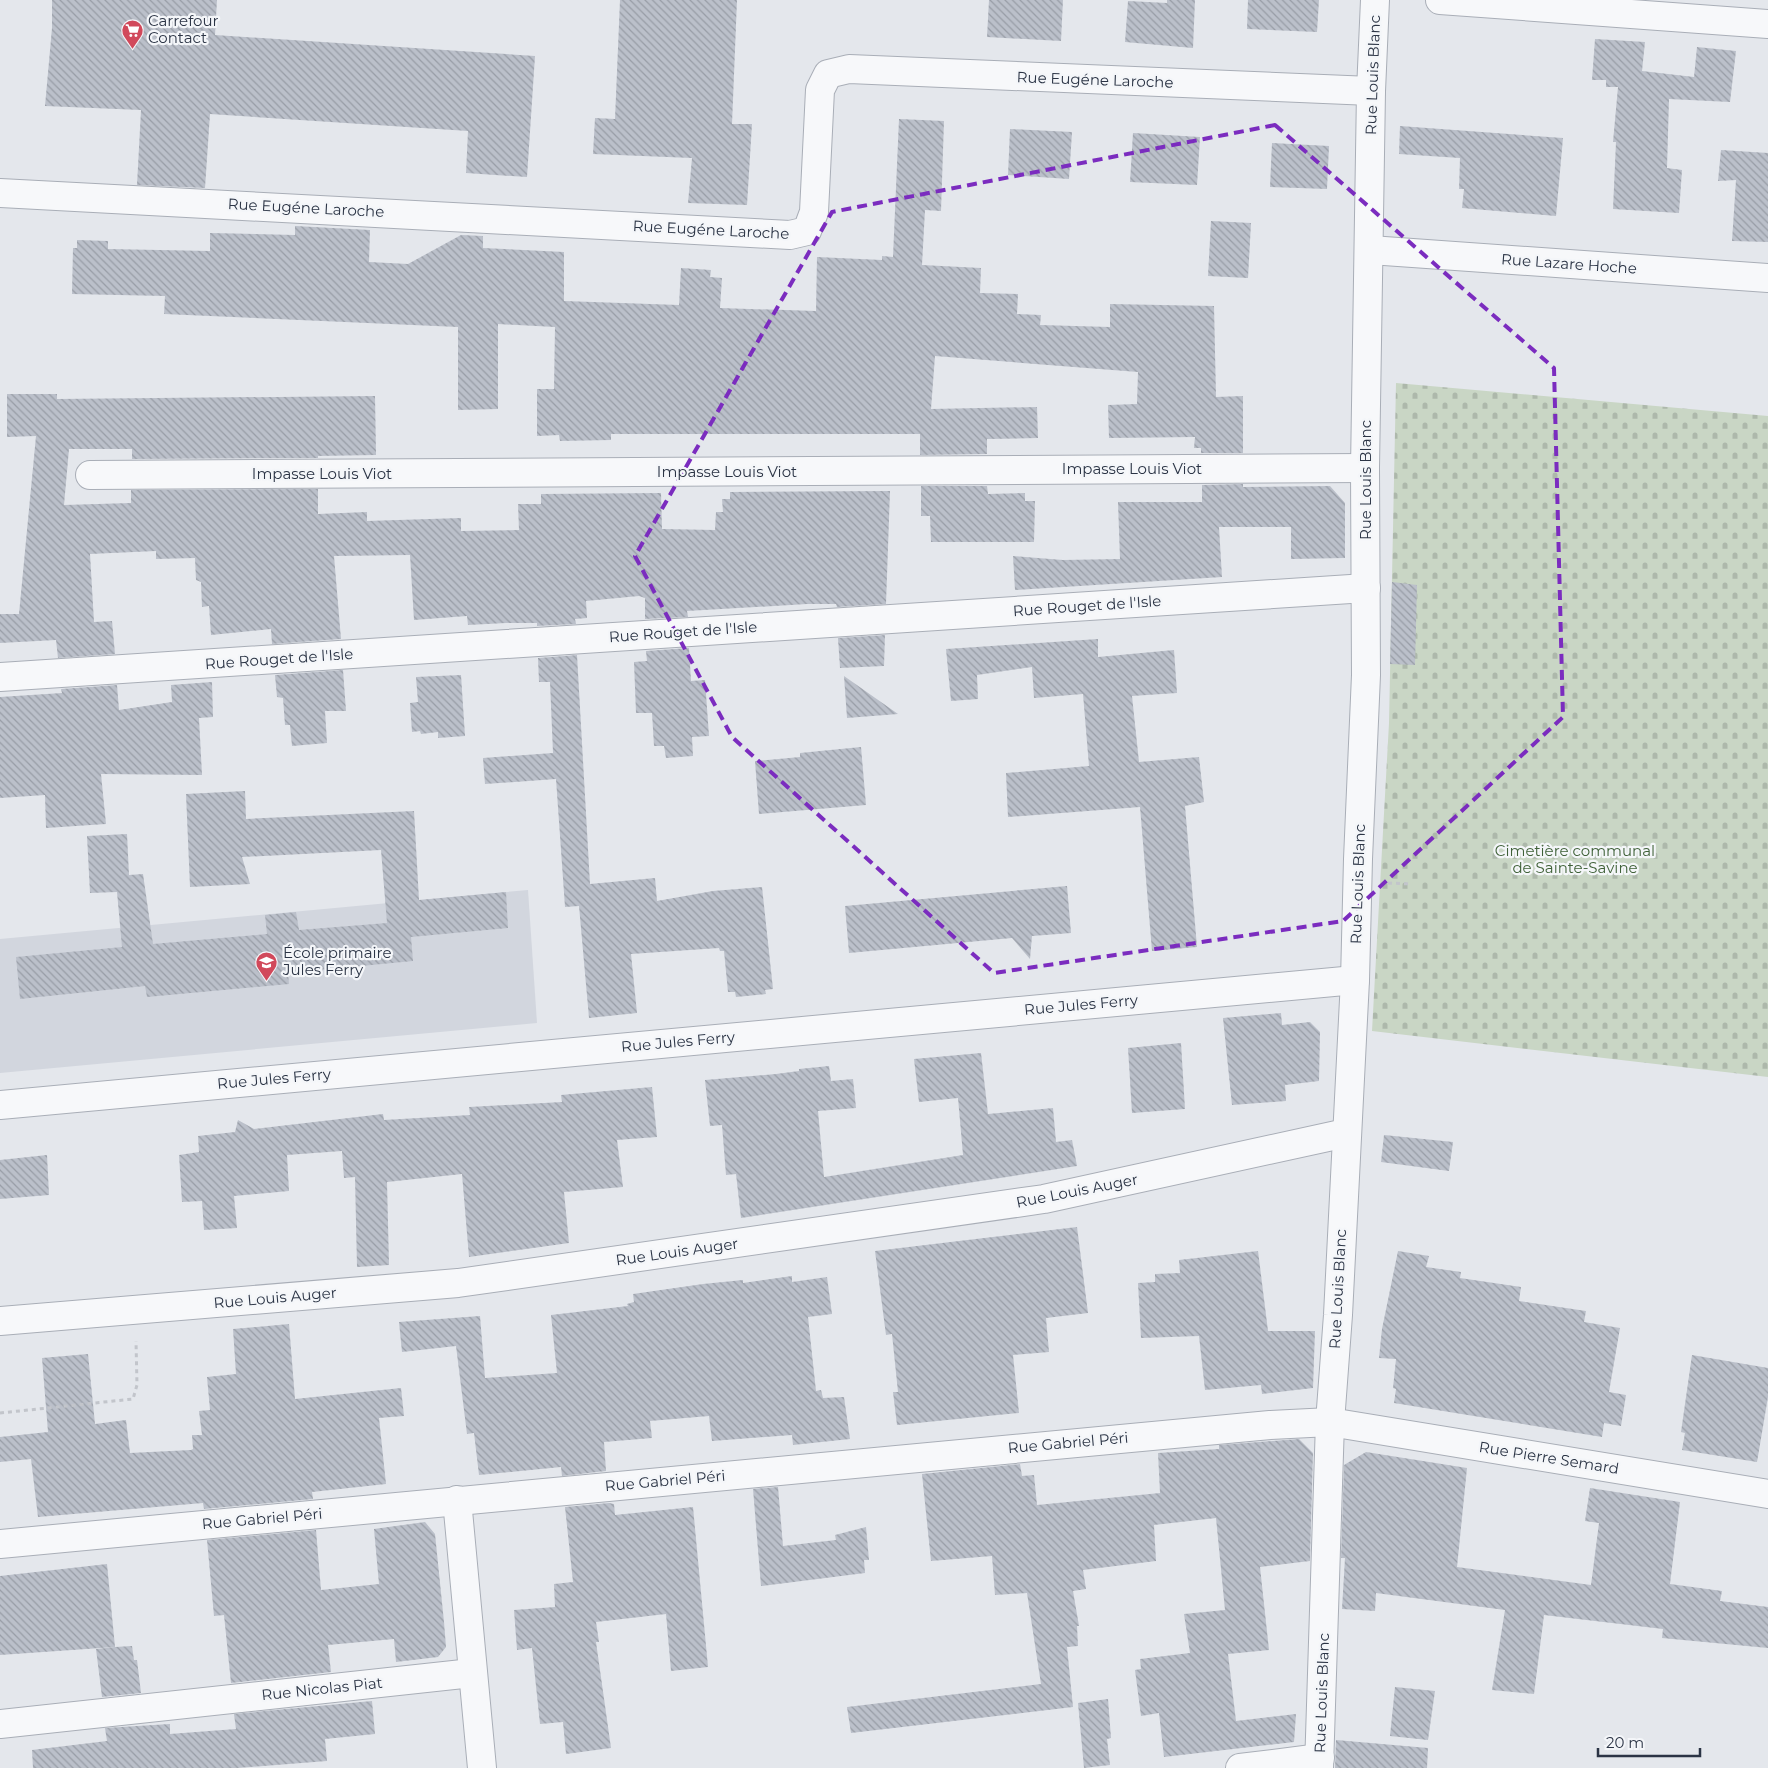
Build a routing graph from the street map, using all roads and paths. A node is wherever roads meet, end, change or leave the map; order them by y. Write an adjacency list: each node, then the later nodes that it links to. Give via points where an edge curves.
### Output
1 (1375, 0): 4 (street, Rue Louis Blanc)
2 (1440, 0): 3 (street)
3 (1768, 24)
4 (1371, 92): 5 (street, Rue Eugéne Laroche, via 849,69 828,74 820,90 814,212 807,232 790,235); 6 (street, Rue Louis Blanc)
5 (0, 193)
6 (1370, 250): 7 (street, Rue Lazare Hoche); 8 (street, Rue Louis Blanc)
7 (1768, 278)
8 (1365, 468): 9 (street, Impasse Louis Viot); 10 (street, Rue Louis Blanc)
9 (90, 475)
10 (1366, 588): 11 (street, Rue Rouget de l'Isle); 14 (street, Rue Louis Blanc)
11 (0, 677)
12 (1384, 883): 13 (path)
13 (1411, 884)
14 (1355, 980): 15 (street, Rue Jules Ferry); 16 (street, Rue Louis Blanc)
15 (0, 1105)
16 (1346, 1133): 17 (street, Rue Louis Auger, via 1044,1200 458,1284); 20 (street, Rue Louis Blanc)
17 (135, 1310): 18 (street, Rue Louis Auger); 19 (path, via 137,1385 133,1399)
18 (0, 1321)
19 (0, 1413)
20 (1330, 1422): 21 (street, Rue Pierre Semard); 22 (street, Rue Gabriel Péri, via 1270,1424); 26 (street, Rue Louis Blanc)
21 (1768, 1494)
22 (458, 1500): 23 (street, Rue Gabriel Péri); 24 (street)
23 (0, 1544)
24 (472, 1673): 25 (street, Rue Nicolas Piat); 27 (street)
25 (0, 1724)
26 (1319, 1763): 28 (street)
27 (482, 1768)
28 (1240, 1768)

